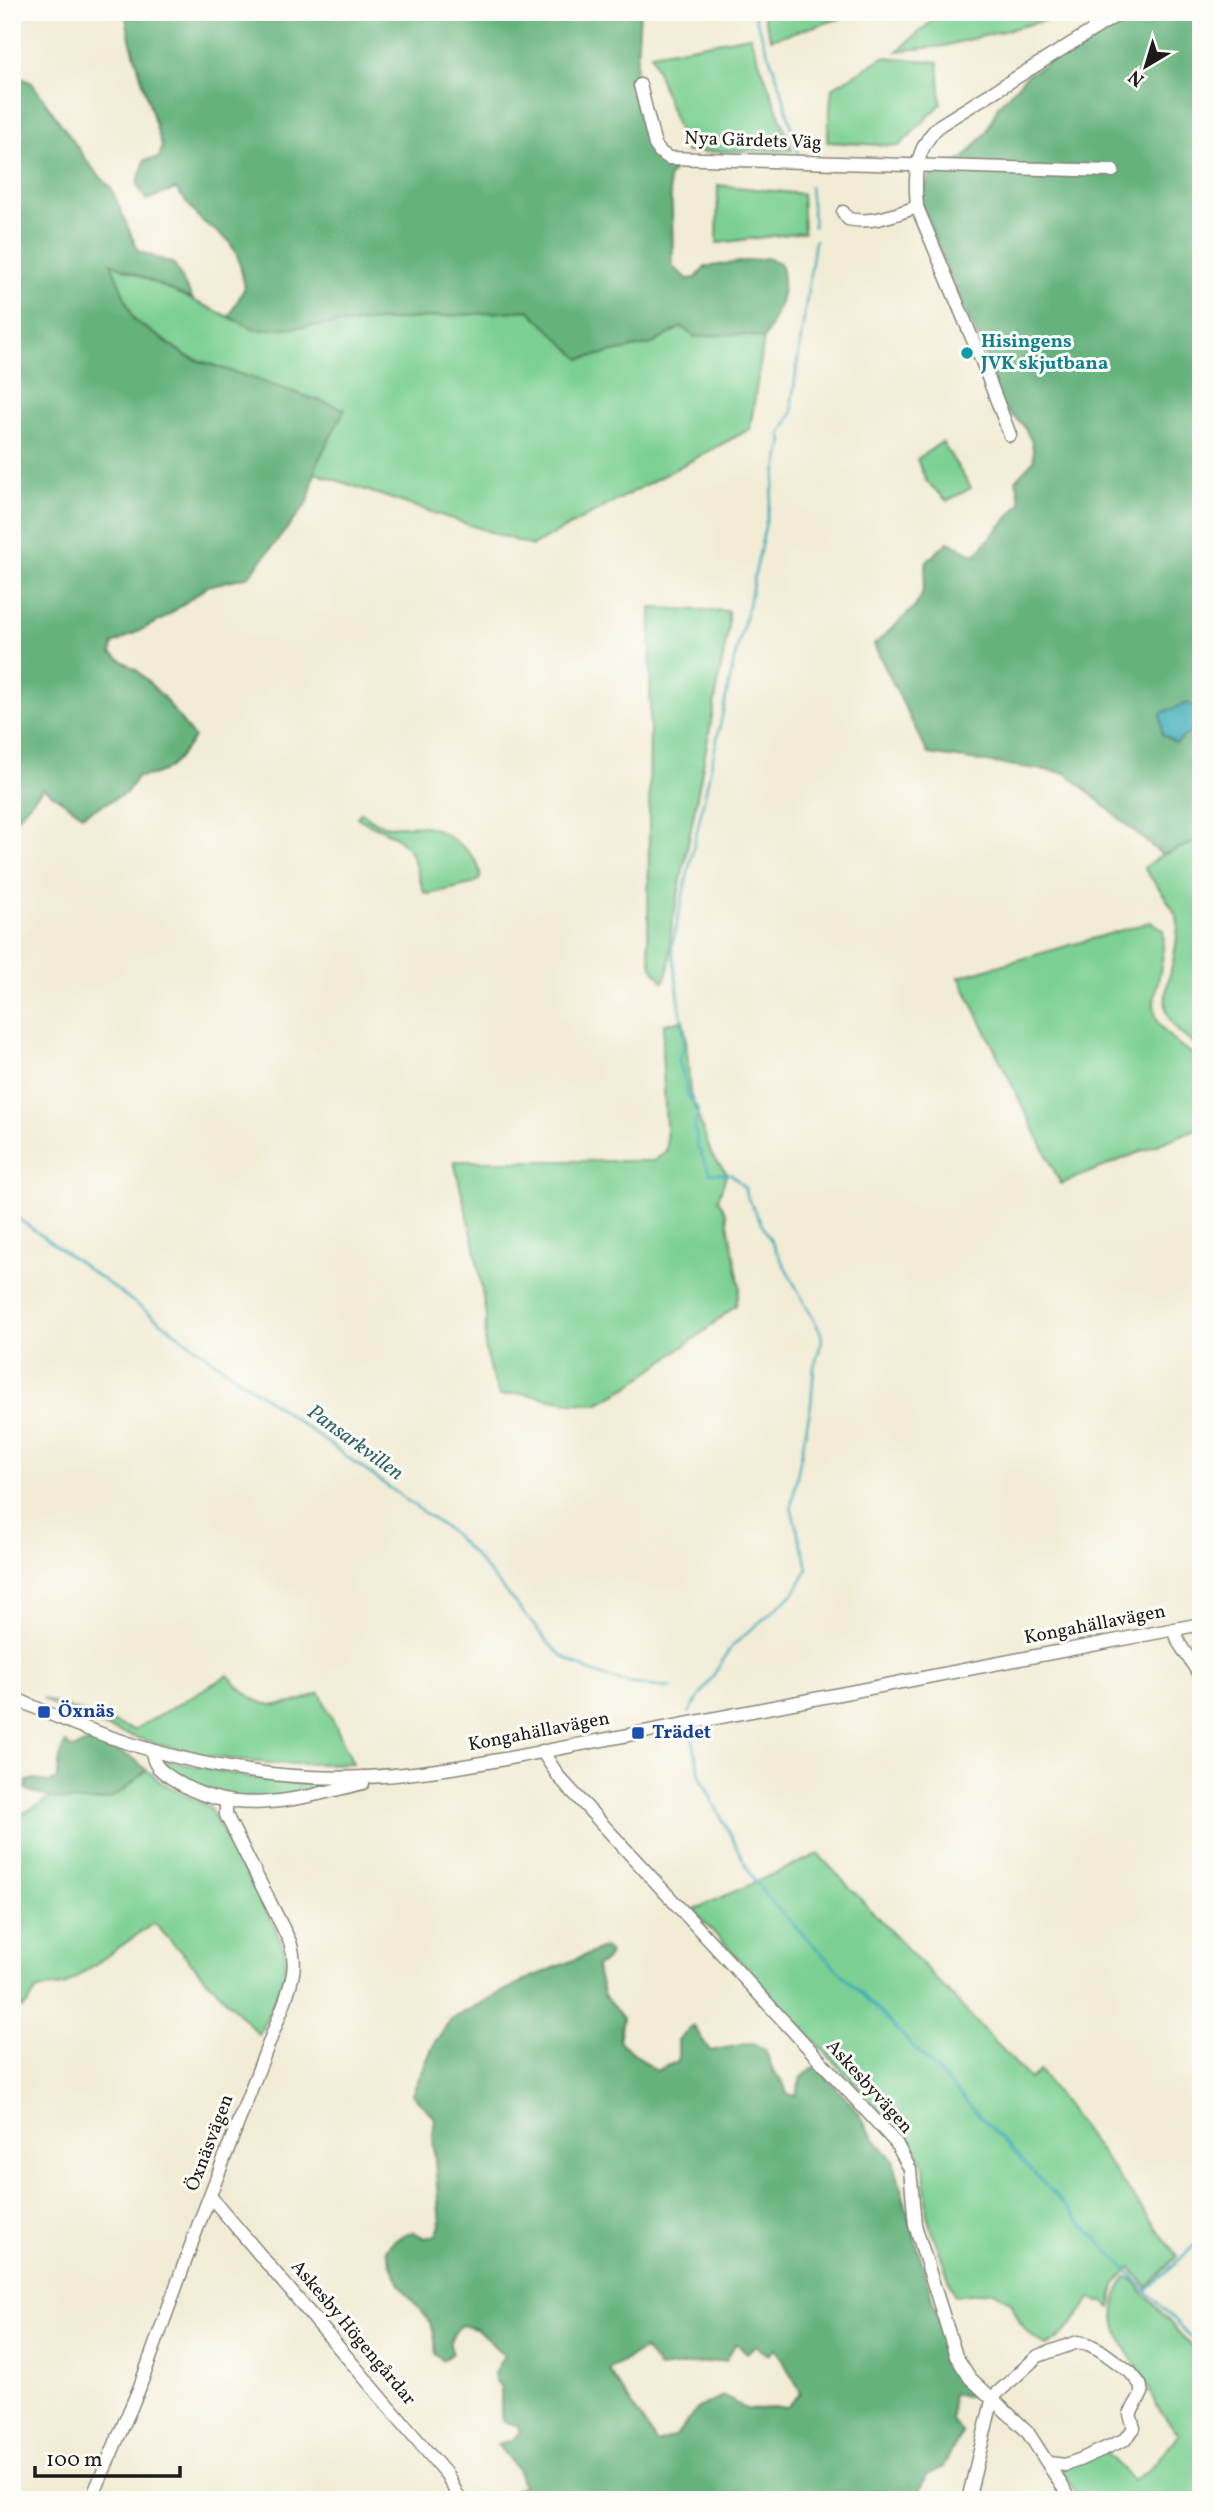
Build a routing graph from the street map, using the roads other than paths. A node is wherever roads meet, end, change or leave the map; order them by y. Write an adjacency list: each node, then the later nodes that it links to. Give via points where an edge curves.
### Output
1 (1122, 12): 3 (street, via 940,125 925,140)
2 (640, 85): 3 (street, Nya Gärdets Väg, via 655,145 669,158)
3 (918, 164): 4 (street, Nya Gärdets Väg); 5 (street)
4 (1113, 171)
5 (917, 207): 6 (street, via 879,220 848,219); 7 (street)
6 (843, 212)
7 (1010, 435)
8 (1201, 1624): 9 (street, Kongahällavägen)
9 (1174, 1629): 10 (street); 13 (street, Kongahällavägen)
10 (1201, 1678)
11 (12, 1697): 12 (street, Kongahällavägen)
12 (152, 1751): 14 (street, Kongahällavägen, via 261,1772); 15 (street, via 159,1769)
13 (542, 1751): 14 (street, Kongahällavägen, via 436,1771); 17 (street, Askesbyvägen, via 559,1777 896,2143 911,2169 915,2225 956,2356 965,2372)
14 (365, 1777): 15 (street, via 363,1783 300,1798)
15 (226, 1803): 16 (street, Öxnäsvägen, via 226,1815 290,1942 295,1968)
16 (210, 2196): 19 (street, Öxnäsvägen, via 139,2389); 20 (street, Askesby Högengårdar, via 436,2462)
17 (993, 2398): 18 (street, Askesbyvägen, via 1027,2431); 18 (street, via 1038,2356 1078,2342 1100,2350 1136,2379 1142,2393 1129,2414 1134,2428 1126,2439 1069,2464); 21 (street)
18 (1049, 2463): 22 (street, Askesbyvägen)
19 (91, 2500)
20 (460, 2500)
21 (968, 2500)
22 (1071, 2500)

